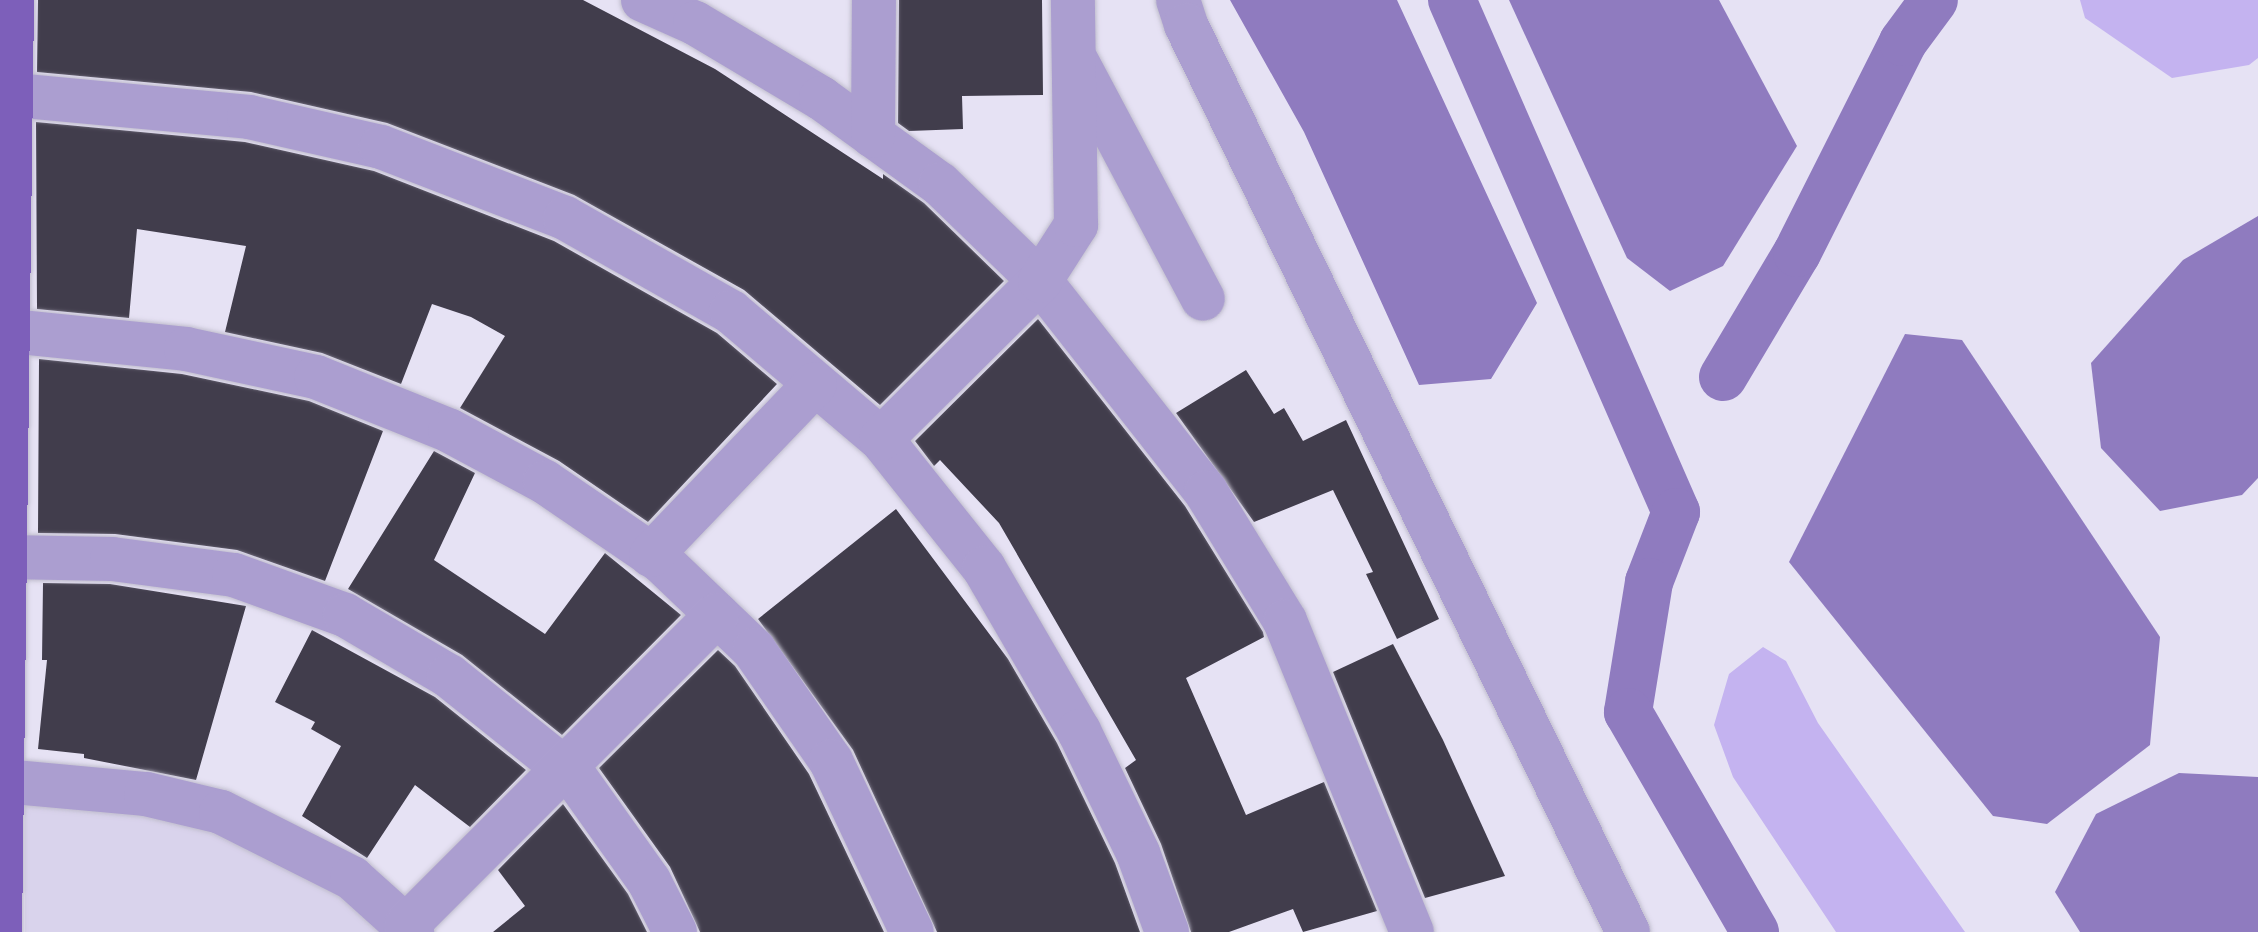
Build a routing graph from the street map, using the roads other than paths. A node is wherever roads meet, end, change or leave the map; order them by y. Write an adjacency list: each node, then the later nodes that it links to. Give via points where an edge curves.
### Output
1 (12, 0): 8 (main road)
2 (643, 0): 6 (street)
3 (874, 0): 9 (street)
4 (1073, 0): 7 (street)
5 (1178, 0): 26 (street)
6 (695, 11): 9 (street)
7 (1074, 56): 10 (street, via 1076,225); 11 (street)
8 (14, 95): 12 (main road); 13 (street, via 249,117 381,147 565,218 731,312)
9 (873, 136): 10 (street, via 940,184)
10 (1040, 281): 14 (street); 25 (street, via 1206,492 1285,621)
11 (1203, 299)
12 (10, 331): 15 (street, via 186,349 316,377 450,431 545,482); 16 (main road)
13 (815, 384): 14 (street); 15 (street)
14 (881, 439): 24 (street, via 984,568 1079,731 1138,853)
15 (651, 555): 17 (street)
16 (7, 557): 18 (street, via 112,559 234,575 345,615 449,676); 19 (main road)
17 (717, 615): 18 (street); 23 (street, via 754,650 831,761)
18 (562, 766): 20 (street); 22 (street, via 649,881)
19 (3, 781): 20 (street, via 146,794 221,812 352,878); 21 (main road)
20 (409, 929)
21 (0, 932)
22 (675, 932)
23 (912, 932)
24 (1167, 932)
25 (1412, 932)
26 (1628, 932)

